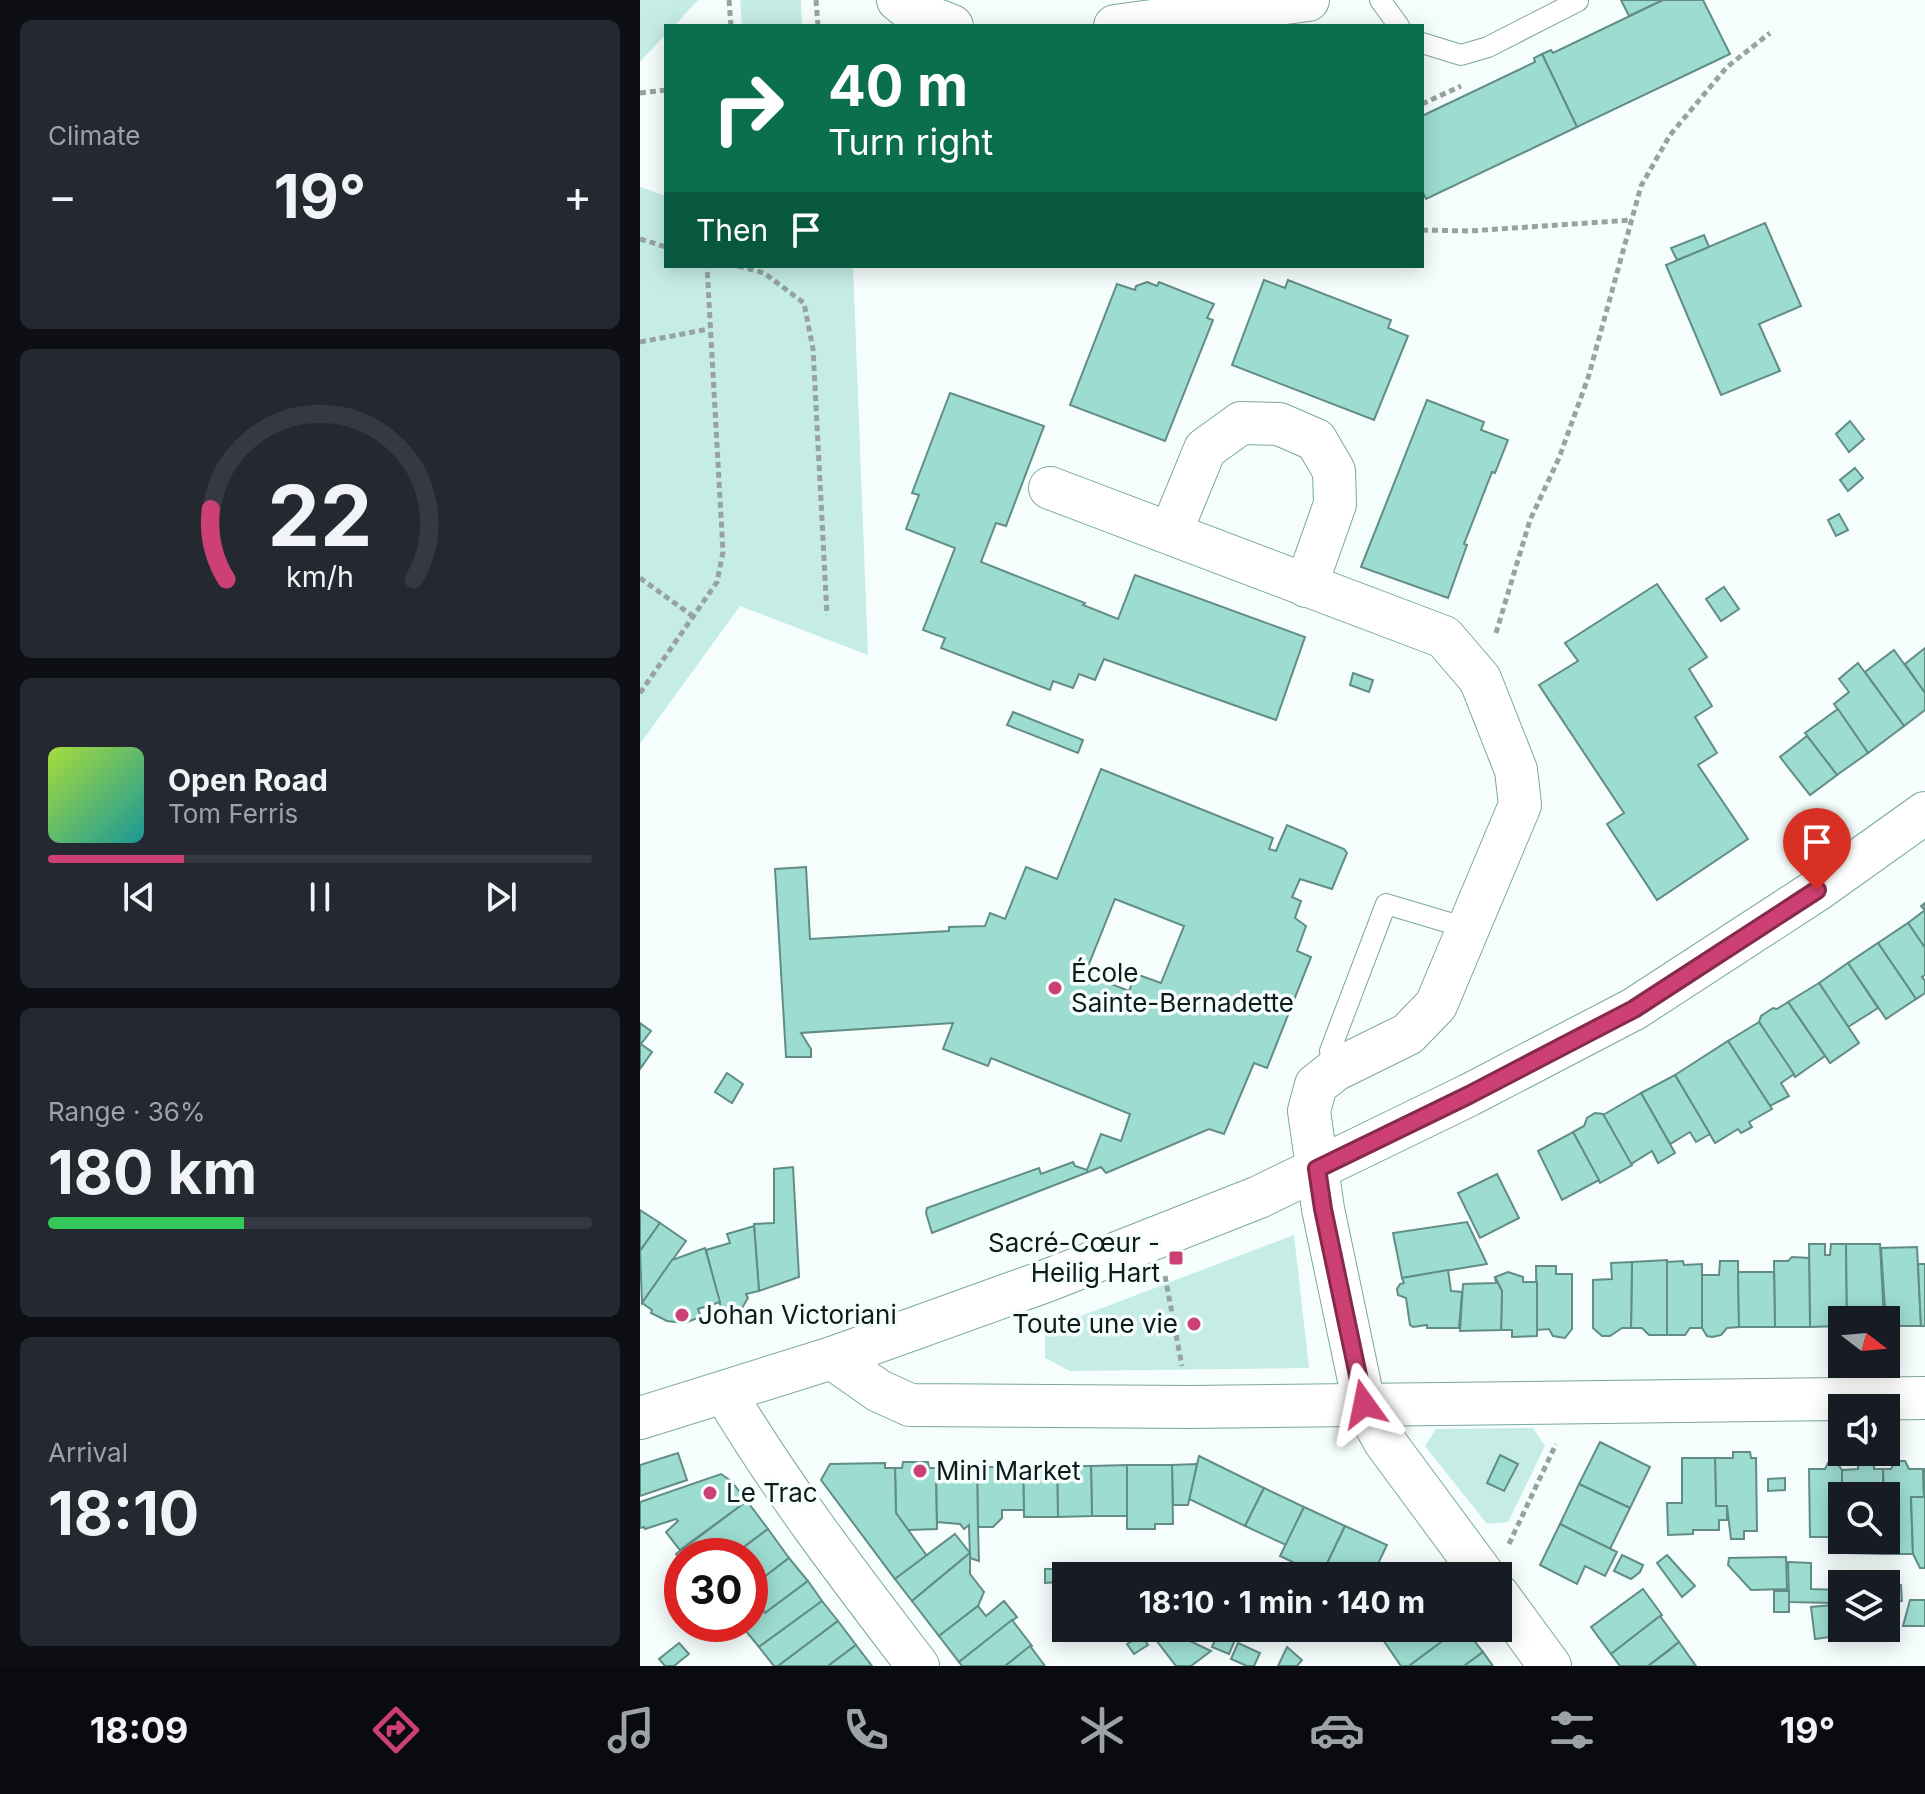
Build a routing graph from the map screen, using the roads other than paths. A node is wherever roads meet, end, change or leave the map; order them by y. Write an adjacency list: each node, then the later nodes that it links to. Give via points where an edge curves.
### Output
1 (898, 0): 5 (street)
2 (1308, 0): 6 (street)
3 (1380, 0): 7 (lane)
4 (1578, 1): 8 (lane, via 1488,47 1461,55)
5 (947, 24)
6 (1130, 24)
7 (1398, 24)
8 (1424, 44)
9 (1050, 488): 10 (street)
10 (1171, 532): 11 (street); 11 (street, via 1205,449 1241,423 1279,424 1316,440 1334,471 1335,504)
11 (1306, 586): 13 (street, via 1444,637 1480,679 1516,770 1520,805)
12 (1925, 813): 15 (street, via 1634,1009)
13 (1470, 929): 14 (street, via 1436,1005 1408,1034); 14 (lane, via 1386,904 1330,1051)
14 (1335, 1070): 15 (street, via 1316,1085 1309,1111)
15 (1317, 1169): 16 (street, via 1060,1276); 19 (street)
16 (832, 1358): 17 (street); 19 (street, via 879,1391 910,1405)
17 (725, 1393): 20 (street); 23 (street, via 800,1510)
18 (1925, 1398): 19 (street)
19 (1364, 1404): 21 (street, via 1385,1442)
20 (640, 1418)
21 (1496, 1561)
22 (1512, 1614): 24 (street)
23 (918, 1666)
24 (1550, 1666)

